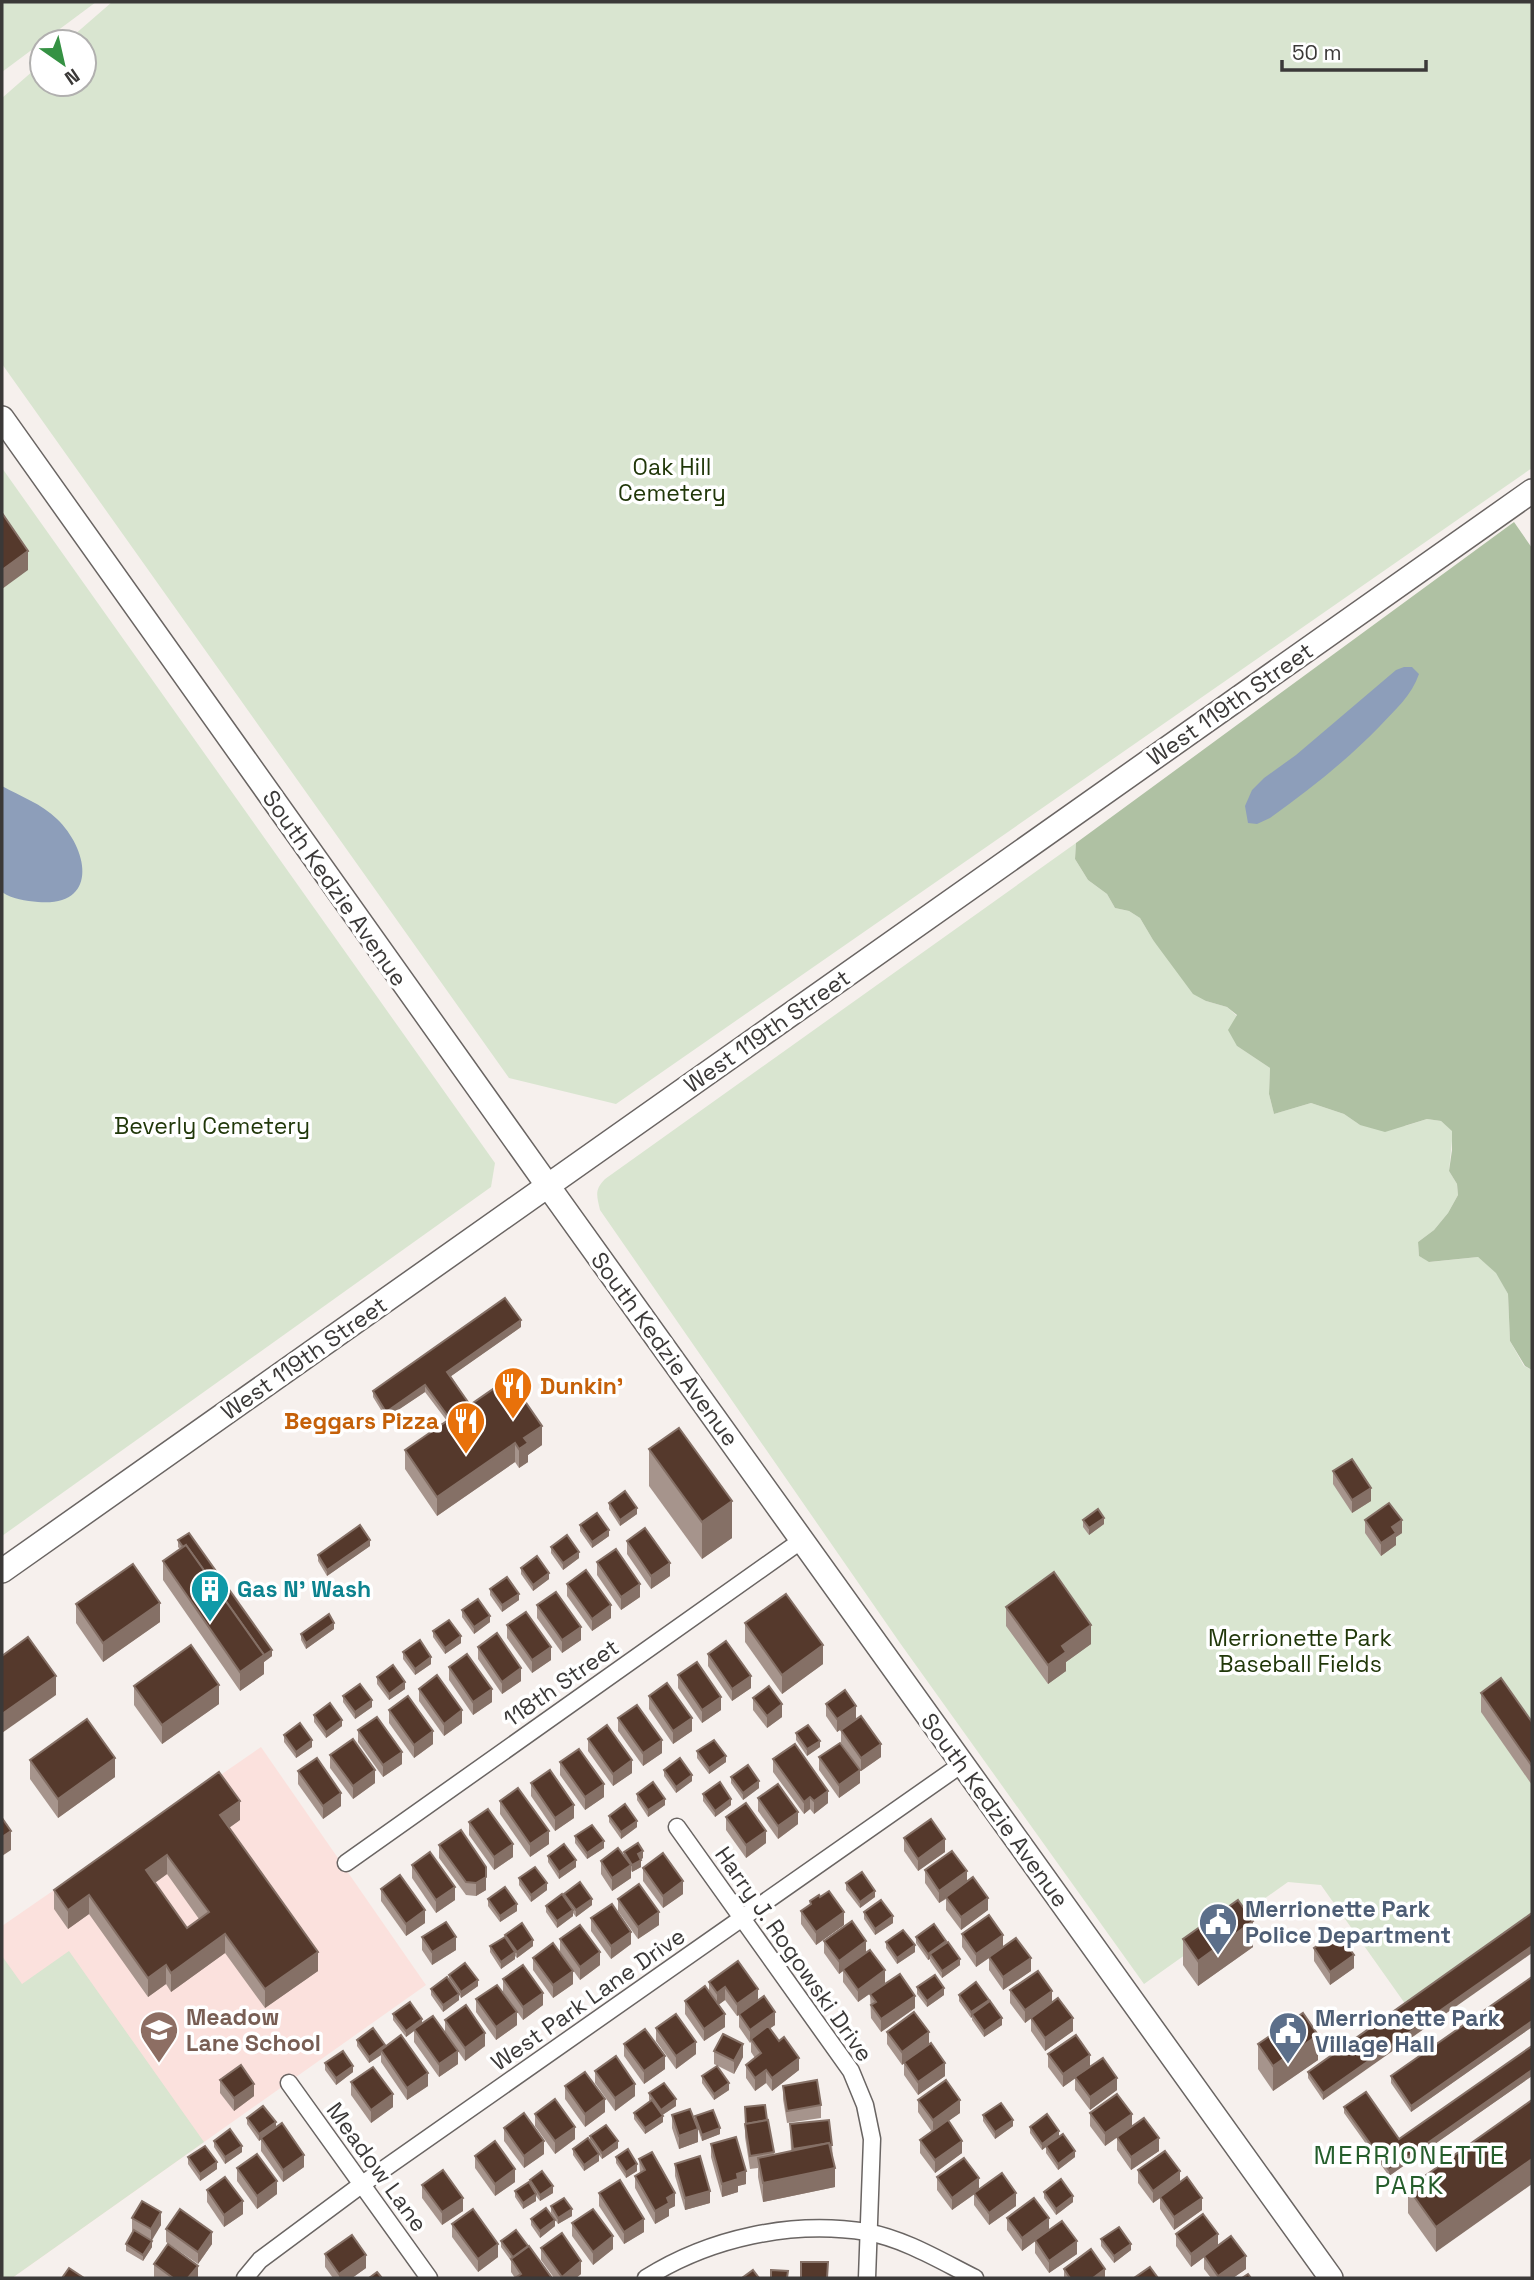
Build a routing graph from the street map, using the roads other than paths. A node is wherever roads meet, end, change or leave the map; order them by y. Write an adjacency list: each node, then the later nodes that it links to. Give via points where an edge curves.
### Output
1 (2, 418): 3 (main road, South Kedzie Avenue)
2 (1532, 491): 3 (main road, West 119th Street)
3 (548, 1186): 4 (main road, South Kedzie Avenue); 5 (main road, West 119th Street)
4 (802, 1540): 6 (main road, South Kedzie Avenue); 8 (street, 118th Street)
5 (2, 1571)
6 (962, 1764): 9 (street, West Park Lane Drive); 18 (main road, South Kedzie Avenue)
7 (677, 1827): 9 (street, Harry J. Rogowski Drive)
8 (346, 1863)
9 (744, 1918): 11 (street, West Park Lane Drive); 12 (street, Harry J. Rogowski Drive, via 851,2071 865,2105 872,2139)
10 (289, 2083): 11 (street, Meadow Lane)
11 (361, 2185): 13 (street, West Park Lane Drive, via 260,2260); 14 (street, Meadow Lane)
12 (868, 2232): 15 (street, via 770,2232 723,2242); 16 (street, Harry J. Rogowski Drive); 17 (street, via 917,2249)
13 (245, 2278)
14 (429, 2278)
15 (646, 2278)
16 (867, 2278)
17 (975, 2278)
18 (1331, 2278)

